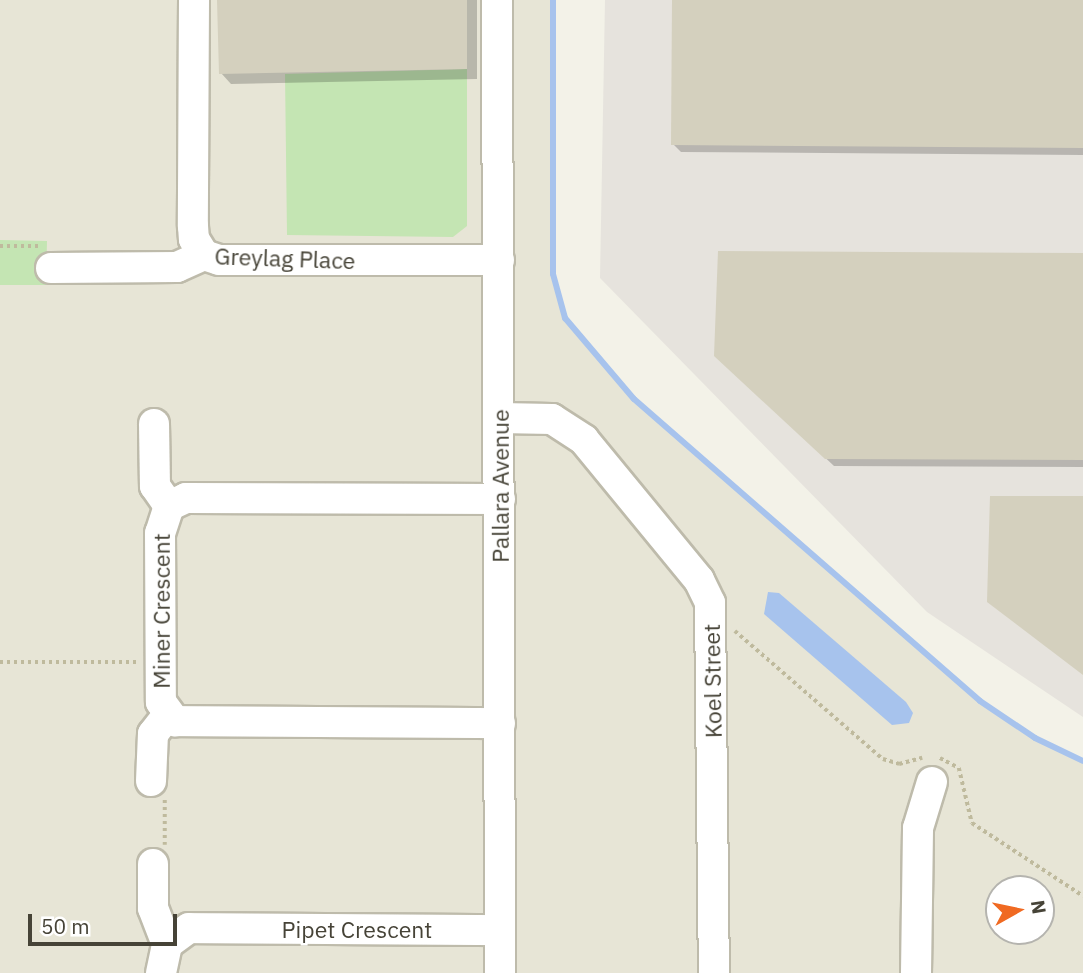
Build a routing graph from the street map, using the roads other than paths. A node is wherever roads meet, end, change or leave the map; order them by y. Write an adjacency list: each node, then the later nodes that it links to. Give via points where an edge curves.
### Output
1 (194, 0): 3 (street, Greylag Place, via 193,226 194,239)
2 (497, 0): 4 (street, Pallara Avenue)
3 (204, 255): 4 (street, Greylag Place, via 219,260); 5 (street, via 177,267)
4 (499, 260): 6 (street, Pallara Avenue)
5 (51, 268)
6 (500, 418): 8 (street, Pallara Avenue); 19 (street, Koel Street, via 552,419 584,440 699,580 710,603)
7 (154, 425): 9 (street, via 155,486)
8 (500, 499): 9 (street, Miner Crescent, via 186,498); 11 (street, Pallara Avenue)
9 (169, 506): 10 (street, Miner Crescent, via 159,533 161,702)
10 (168, 715): 11 (street, Miner Crescent, via 183,724); 13 (street, via 153,734)
11 (500, 723): 15 (street, Pallara Avenue)
12 (932, 782): 20 (street, via 918,828)
13 (158, 784)
14 (159, 859): 16 (street, via 153,908)
15 (500, 929): 16 (street, Pipet Crescent, via 189,928); 18 (street, Pallara Avenue)
16 (167, 944): 17 (street)
17 (161, 973)
18 (500, 973)
19 (714, 973)
20 (916, 973)

